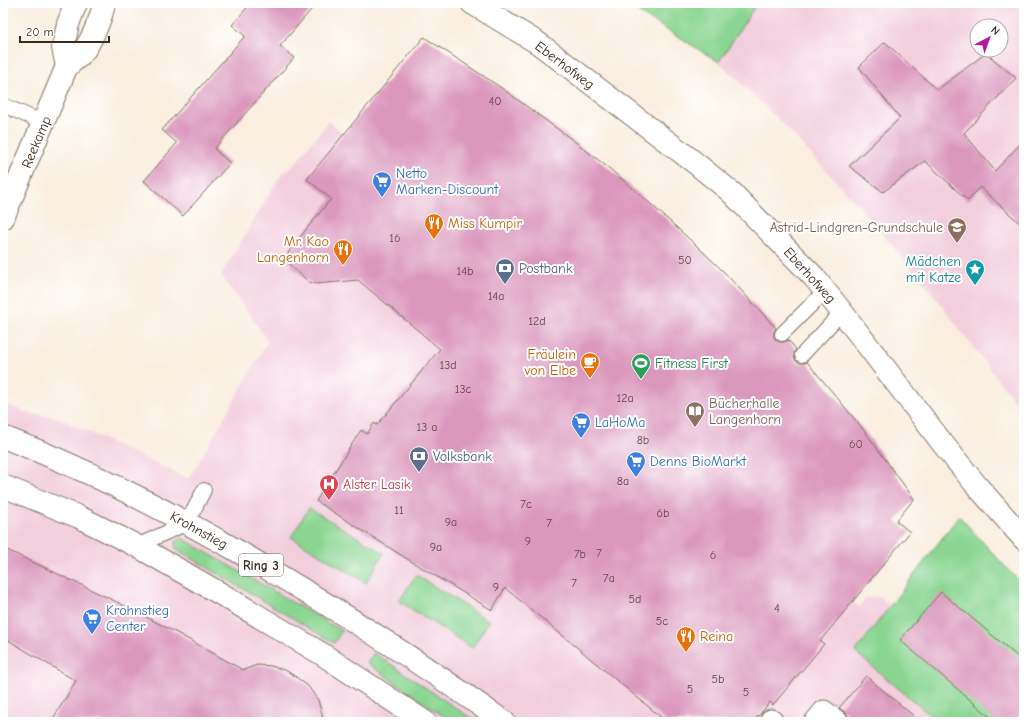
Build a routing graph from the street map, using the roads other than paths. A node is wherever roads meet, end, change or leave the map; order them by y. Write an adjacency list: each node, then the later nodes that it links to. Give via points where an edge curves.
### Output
1 (76, 3): 4 (street, via 63,48)
2 (104, 3): 4 (street, Reekamp, via 94,33 82,54)
3 (472, 3): 8 (street, Eberhofweg, via 538,43 731,192)
4 (67, 66): 6 (street, Reekamp)
5 (3, 105): 6 (lane)
6 (44, 123): 7 (street, Reekamp)
7 (3, 218)
8 (825, 291): 9 (street, Eberhofweg); 10 (lane)
9 (842, 312): 11 (lane); 16 (street, Eberhofweg, via 943,444)
10 (782, 334)
11 (802, 355)
12 (3, 437): 15 (street, Krohnstieg / Ring 3, via 114,485)
13 (3, 486): 17 (street, via 79,517)
14 (204, 490): 15 (lane)
15 (187, 523): 17 (lane); 19 (street, Krohnstieg / Ring 3, via 355,622)
16 (1024, 539)
17 (137, 546): 18 (street, via 322,654)
18 (425, 722)
19 (504, 722)
20 (815, 722): 21 (street, via 824,711)
21 (838, 722)

